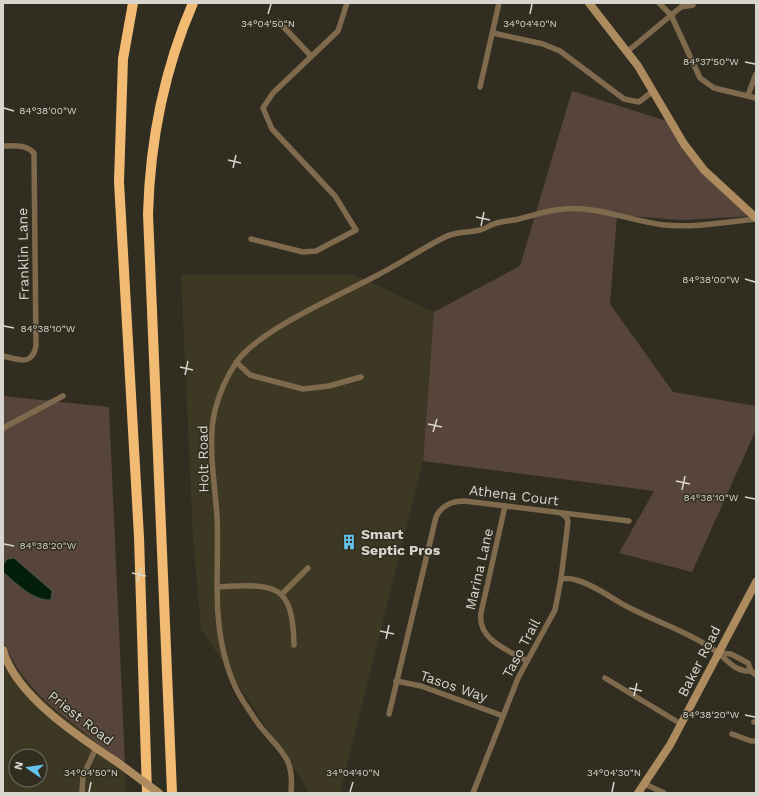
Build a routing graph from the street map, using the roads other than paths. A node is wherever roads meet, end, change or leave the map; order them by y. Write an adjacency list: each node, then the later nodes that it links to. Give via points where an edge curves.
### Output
1 (133, 3): 50 (highway, via 123,59 119,182 139,537)
2 (193, 3): 52 (highway, via 175,51 161,102 151,158 148,214)
3 (347, 3): 12 (street, via 338,31)
4 (499, 3): 10 (street)
5 (589, 3): 11 (street)
6 (659, 3): 8 (street)
7 (693, 5): 8 (street, via 681,7)
8 (671, 15): 11 (street); 16 (street, via 700,78 714,88)
9 (279, 22): 12 (street)
10 (493, 33): 14 (street); 15 (street, via 543,44 560,51 624,100 639,102)
11 (628, 51): 15 (street)
12 (311, 56): 20 (street, via 273,93 263,108 272,129 335,196 356,230 316,251 303,252)
13 (756, 74): 16 (street)
14 (480, 87)
15 (653, 91): 19 (street, via 684,144 704,170)
16 (748, 95): 17 (street)
17 (756, 98)
18 (3, 146): 21 (street, Franklin Lane, via 22,146 34,153 36,346 33,356 28,360)
19 (756, 218): 22 (street, Holt Road, via 702,225 663,224 576,208 541,212 492,224 488,228 447,236 404,262 278,328 252,345)
20 (251, 239)
21 (3, 356)
22 (236, 362): 23 (street, via 250,375 303,389 329,386); 32 (street, Holt Road, via 215,409 213,429)
23 (362, 377)
24 (63, 396): 25 (street)
25 (3, 428)
26 (505, 506): 27 (street, Athena Court); 38 (street, Marina Lane, via 481,613 481,623 491,640); 41 (street, Athena Court, via 459,501 449,504 438,513)
27 (560, 513): 28 (street, Athena Court); 30 (street, Taso Trail, via 568,522)
28 (629, 521)
29 (308, 568): 34 (street)
30 (561, 579): 37 (street, via 581,581); 38 (street, Taso Trail, via 554,614)
31 (756, 582): 33 (street, Baker Road)
32 (217, 587): 34 (street, via 255,585); 53 (street, Holt Road, via 221,639 227,669 243,701 284,754 290,766)
33 (753, 590): 37 (street, Baker Road)
34 (282, 594): 35 (street, via 290,607 294,621)
35 (294, 645)
36 (3, 650): 47 (street, Priest Road, via 16,676 34,697)
37 (719, 653): 39 (street, via 727,662 744,672); 39 (street, via 731,654 748,663); 44 (street, Baker Road)
38 (527, 661): 43 (street, Taso Trail)
39 (754, 673)
40 (605, 678): 44 (street)
41 (396, 681): 42 (street, Athena Court); 43 (street, Tasos Way, via 420,686)
42 (389, 714)
43 (503, 716): 54 (street, Taso Trail)
44 (681, 724): 48 (street, Baker Road)
45 (732, 734): 46 (street)
46 (756, 741)
47 (96, 748): 49 (street, via 83,776); 51 (street, Priest Road, bridge)
48 (645, 784): 55 (street, Baker Road); 56 (street)
49 (82, 793)
50 (147, 793)
51 (159, 793)
52 (172, 793)
53 (291, 793)
54 (472, 793)
55 (638, 793)
56 (664, 793)

